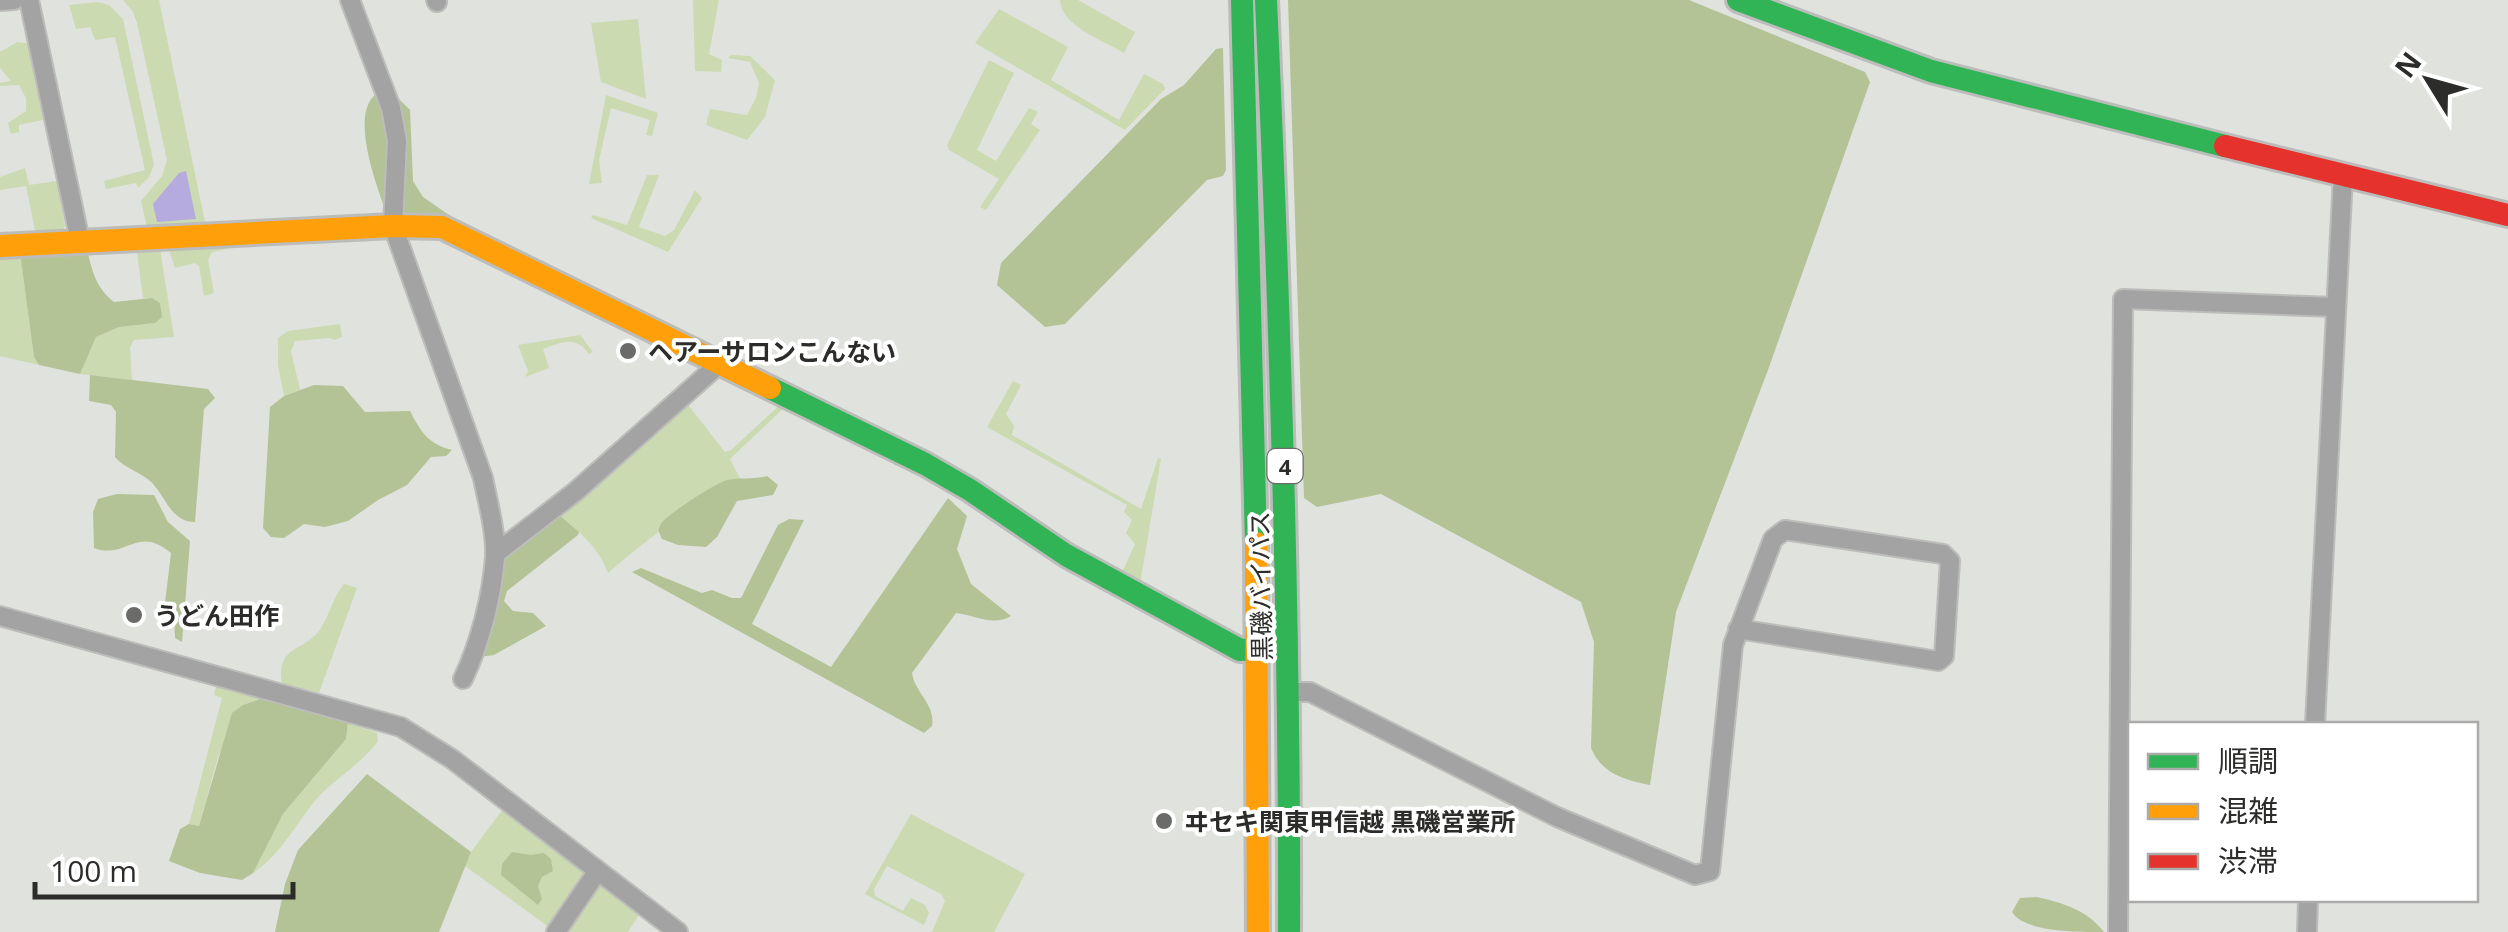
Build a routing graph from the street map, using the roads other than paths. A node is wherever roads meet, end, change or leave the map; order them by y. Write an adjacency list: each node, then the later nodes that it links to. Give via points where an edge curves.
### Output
1 (14, 0): 7 (street)
2 (29, 0): 11 (street)
3 (350, 0): 10 (street, via 392,108)
4 (1242, 0): 18 (main road, 黒磯バイパス / 4)
5 (1266, 0): 20 (main road, 黒磯バイパス / 4)
6 (1738, 0): 8 (main road, via 1930,71)
7 (0, 1)
8 (2343, 176): 9 (main road); 13 (street)
9 (2508, 214)
10 (393, 226): 11 (main road); 14 (main road, via 442,227); 15 (street, via 484,478)
11 (80, 241): 12 (main road)
12 (0, 246)
13 (2334, 307): 21 (street); 22 (street, via 2122,299)
14 (718, 365): 15 (street); 18 (main road, via 925,464 1066,555 1240,650)
15 (495, 554): 19 (street)
16 (0, 616): 23 (street, via 401,727)
17 (1738, 629): 17 (street, via 1938,661 1944,656 1950,561 1943,554 1786,530 1773,539); 20 (street, via 1710,871 1695,875 1557,817 1310,692)
18 (1259, 649): 27 (main road, 黒磯バイパス / 4)
19 (463, 679)
20 (1290, 692): 28 (main road, 黒磯バイパス / 4)
21 (2315, 722)
22 (2124, 765): 29 (street)
23 (597, 872): 25 (street); 26 (street)
24 (2308, 902): 30 (street)
25 (556, 932)
26 (678, 932)
27 (1258, 932)
28 (1289, 932)
29 (2118, 932)
30 (2306, 932)

